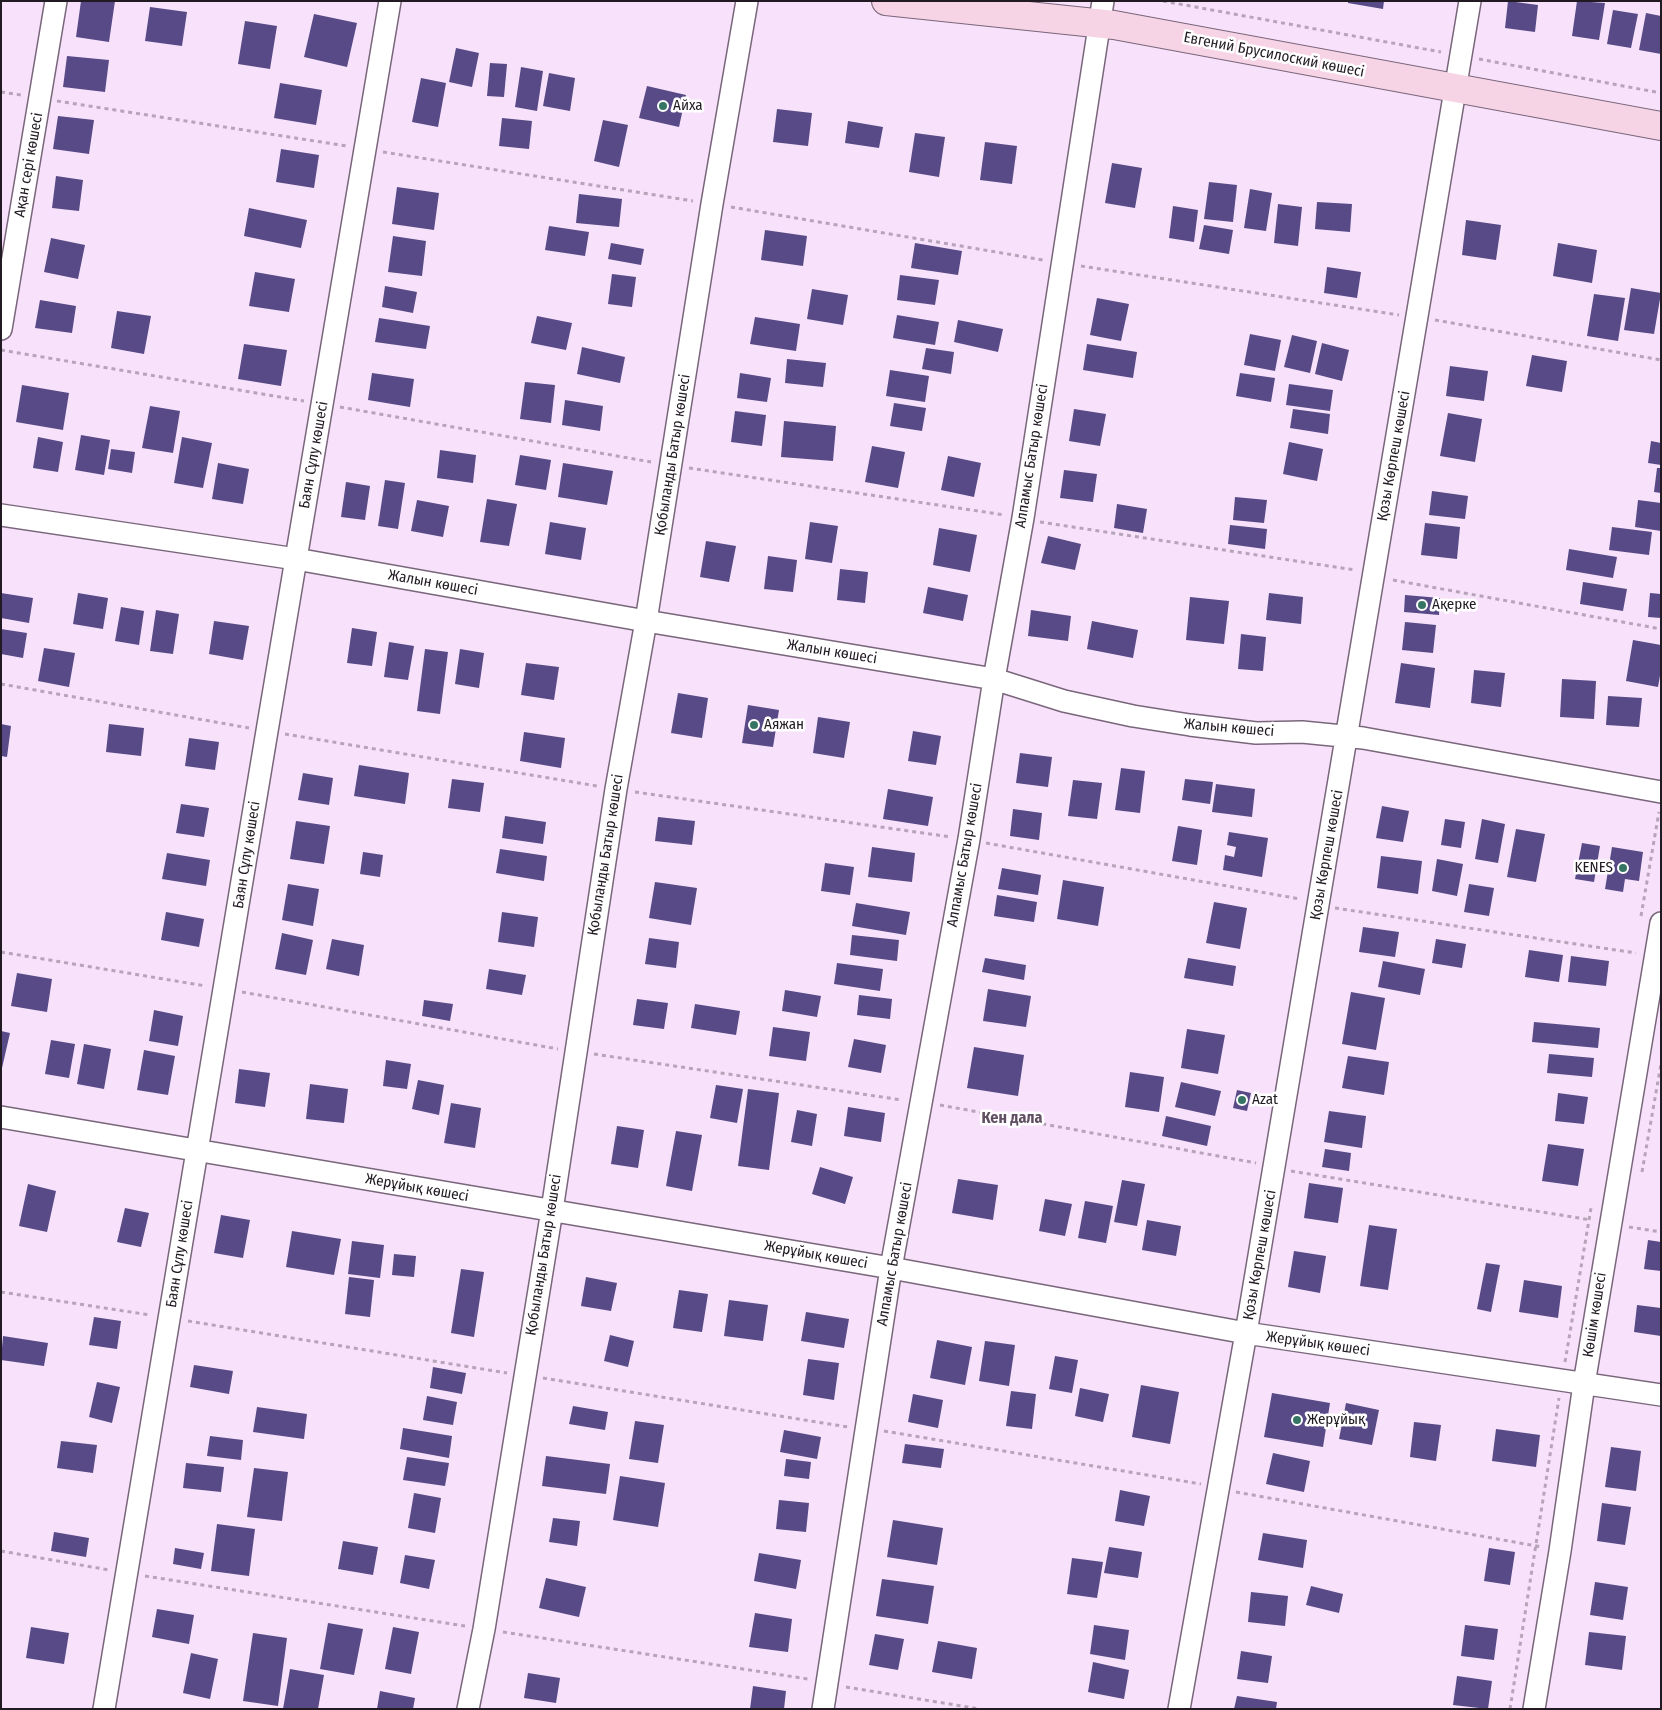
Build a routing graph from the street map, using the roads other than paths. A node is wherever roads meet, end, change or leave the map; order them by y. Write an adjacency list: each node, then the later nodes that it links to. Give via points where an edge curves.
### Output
1 (56, 1): 9 (street, Ақан сері көшесі)
2 (390, 1): 11 (street, Баян Сұлу көшесі)
3 (747, 1): 12 (street, Қобыланды Батыр көшесі)
4 (886, 1): 6 (main road, Евгений Брусилоский көшесі)
5 (1470, 1): 7 (street, Қозы Көрпеш көшесі)
6 (1101, 12): 7 (main road, Евгений Брусилоский көшесі); 13 (street, Алпамыс Батыр көшесі, via 1023,518)
7 (1456, 89): 8 (main road, Евгений Брусилоский көшесі); 14 (street, Қозы Көрпеш көшесі)
8 (1661, 126)
9 (1, 329)
10 (1, 515): 11 (street, Жалын көшесі)
11 (296, 559): 12 (street, Жалын көшесі); 18 (street, Баян Сұлу көшесі)
12 (646, 622): 13 (street, Жалын көшесі); 19 (street, Қобыланды Батыр көшесі, via 616,789)
13 (994, 679): 14 (street, Жалын көшесі, via 1064,701 1133,716 1256,732); 20 (street, Алпамыс Батыр көшесі, via 969,839)
14 (1347, 736): 15 (street, Жалын көшесі); 21 (street, Қозы Көрпеш көшесі)
15 (1661, 792)
16 (1661, 922): 22 (street, Көшім көшесі)
17 (1, 1117): 18 (street, Жерұйық көшесі)
18 (198, 1150): 19 (street, Жерұйық көшесі); 24 (street, Баян Сұлу көшесі)
19 (552, 1210): 20 (street, Жерұйық көшесі); 25 (street, Қобыланды Батыр көшесі)
20 (891, 1268): 21 (street, Жерұйық көшесі); 26 (street, Алпамыс Батыр көшесі)
21 (1246, 1333): 22 (street, Жерұйық көшесі); 27 (street, Қозы Көрпеш көшесі)
22 (1584, 1384): 23 (street, Жерұйық көшесі); 28 (street, Көшім көшесі)
23 (1661, 1396)
24 (104, 1709)
25 (468, 1709)
26 (823, 1709)
27 (1179, 1709)
28 (1534, 1709)

